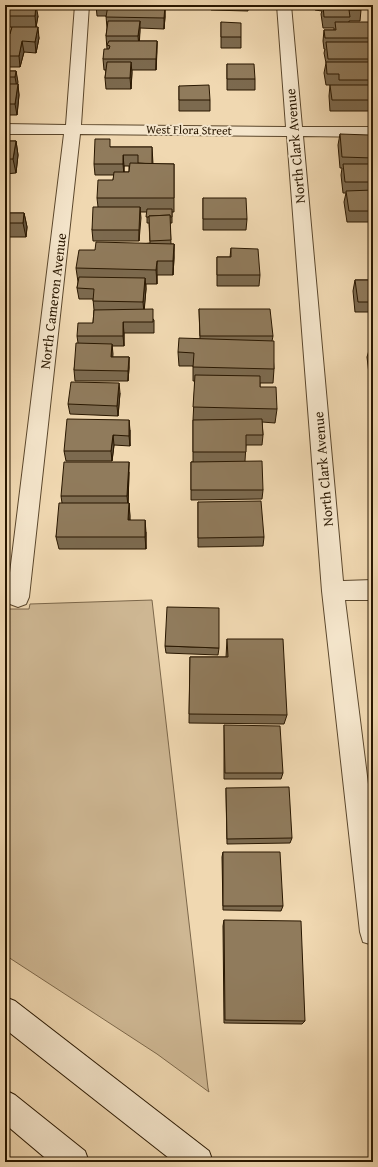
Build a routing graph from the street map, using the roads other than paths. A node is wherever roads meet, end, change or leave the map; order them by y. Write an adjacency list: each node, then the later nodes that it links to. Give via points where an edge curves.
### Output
1 (82, 5): 3 (street, North Cameron Avenue)
2 (284, 5): 5 (street, North Clark Avenue)
3 (73, 128): 4 (street, West Flora Street); 5 (street, West Flora Street); 9 (street, North Cameron Avenue)
4 (5, 129)
5 (294, 131): 6 (street, West Flora Street); 8 (street, North Clark Avenue)
6 (373, 132)
7 (373, 590): 8 (street)
8 (333, 591): 10 (street, North Clark Avenue)
9 (18, 597)
10 (373, 932)
11 (5, 1011): 14 (street)
12 (5, 1105): 13 (street)
13 (74, 1162)
14 (198, 1162)

